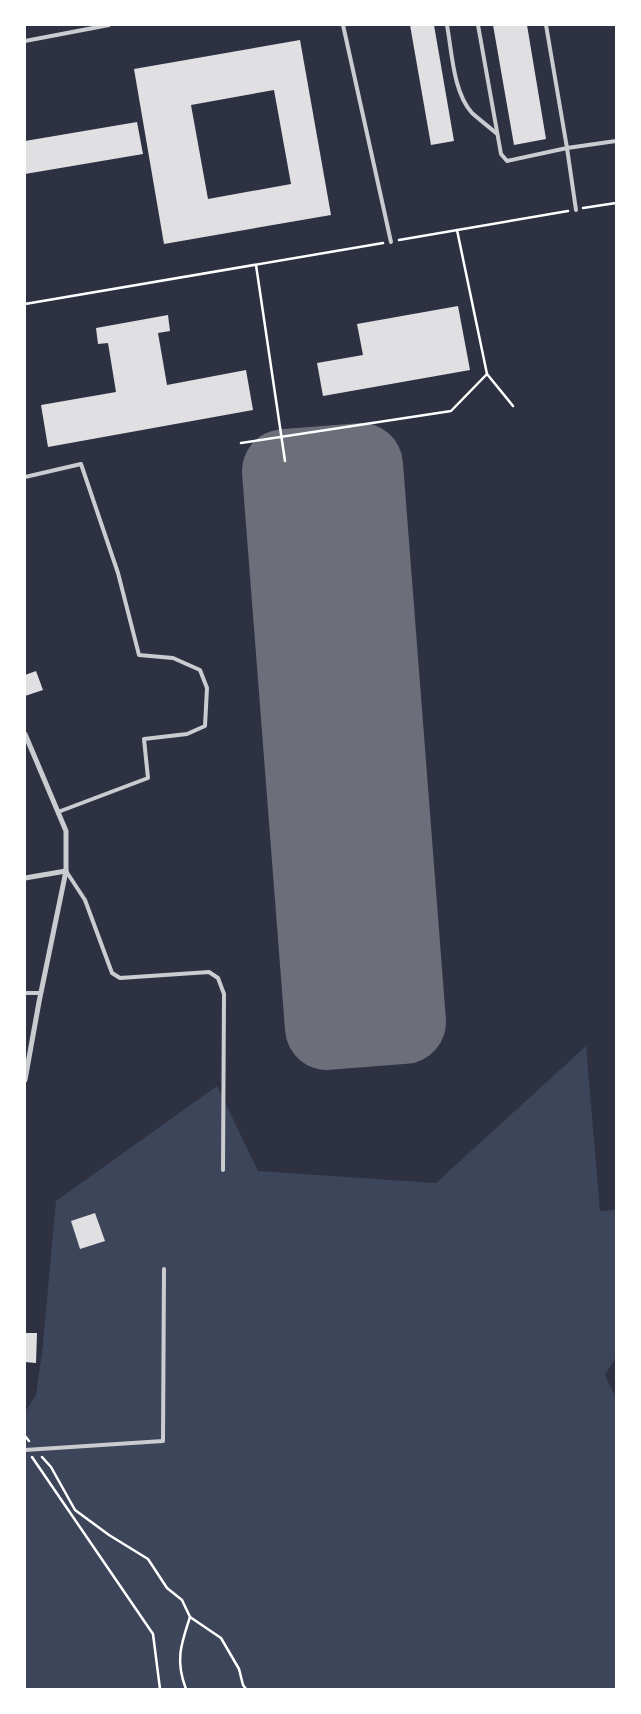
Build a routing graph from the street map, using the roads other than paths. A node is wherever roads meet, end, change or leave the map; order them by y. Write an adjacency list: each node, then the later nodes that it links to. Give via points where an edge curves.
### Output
1 (109, 25): 6 (lane)
2 (343, 25): 11 (lane)
3 (447, 25): 7 (lane, via 462,98 472,113)
4 (478, 25): 7 (lane)
5 (546, 25): 9 (lane)
6 (25, 41)
7 (496, 133): 9 (lane, via 500,154 507,161)
8 (616, 141): 9 (lane)
9 (567, 148): 10 (lane)
10 (576, 210)
11 (391, 242)
12 (25, 477): 14 (lane, via 80,464 118,573 139,655 173,658 200,670 207,688 204,726 187,734 144,739 148,778)
13 (25, 734): 14 (street)
14 (58, 812): 15 (street, via 66,831)
15 (66, 871): 16 (street); 18 (street); 20 (lane, via 85,900 112,973 120,978 209,972 218,978 224,994)
16 (25, 878)
17 (25, 993): 18 (lane)
18 (40, 993): 19 (street)
19 (25, 1080)
20 (224, 1170)
21 (164, 1269): 22 (lane, via 163,1441)
22 (26, 1450)

